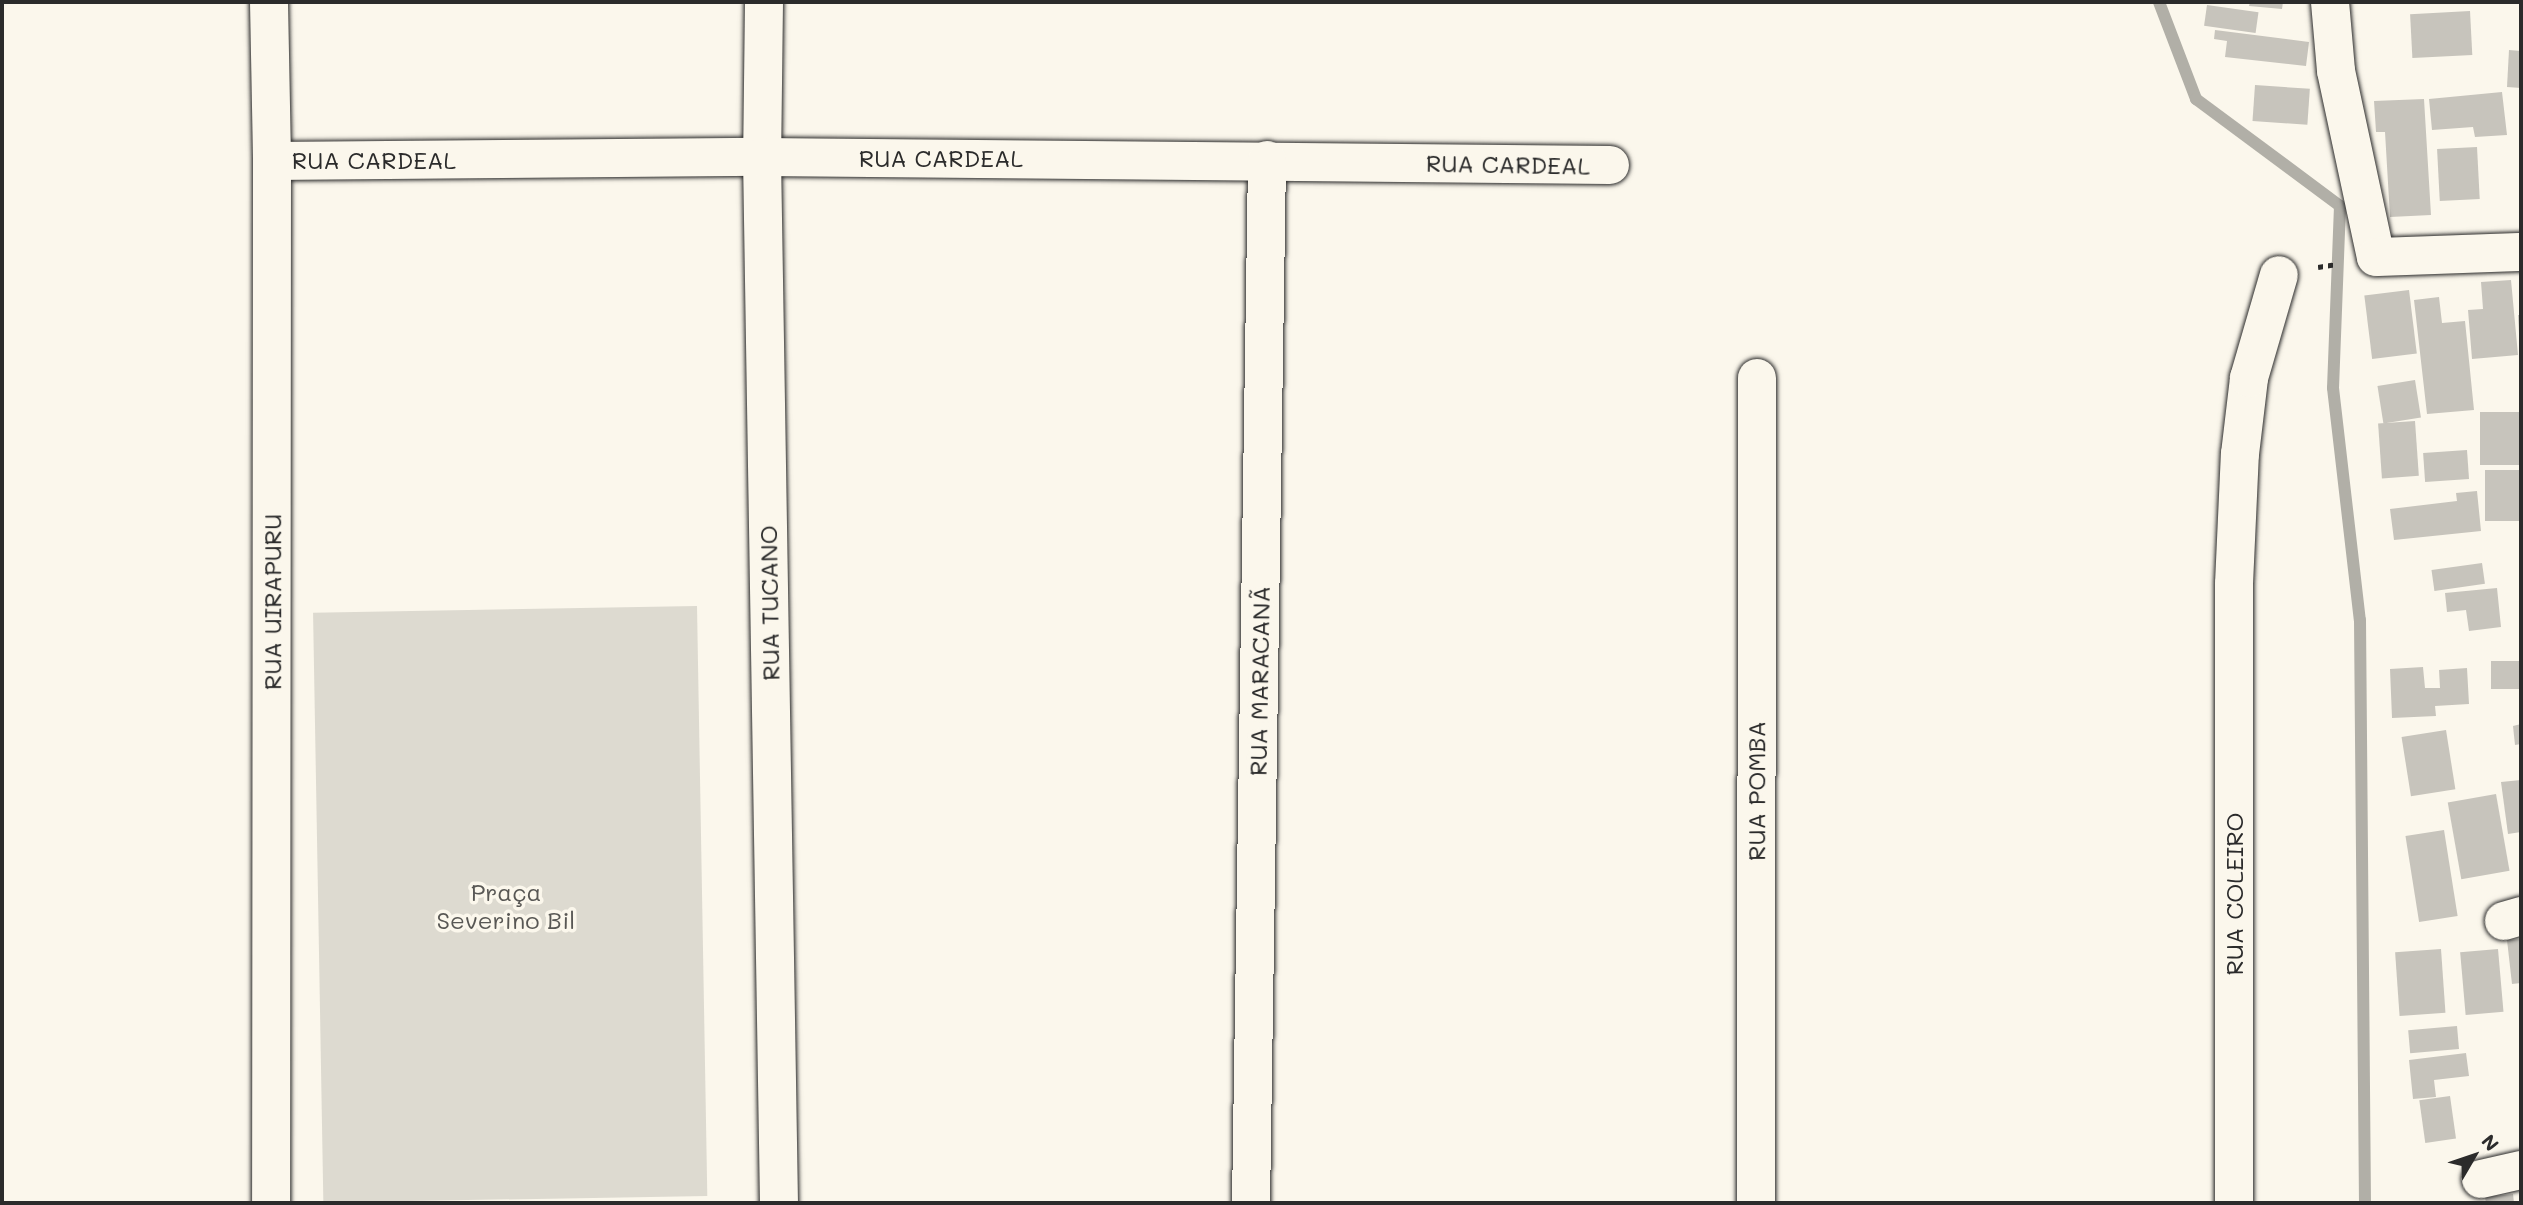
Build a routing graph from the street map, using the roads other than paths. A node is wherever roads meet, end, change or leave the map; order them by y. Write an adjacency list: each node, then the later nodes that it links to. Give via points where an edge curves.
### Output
1 (269, 2): 5 (street, RUA UIRAPURU)
2 (764, 2): 4 (street, RUA TUCANO)
3 (2330, 2): 8 (street, via 2336,71 2376,257)
4 (762, 157): 5 (street, RUA CARDEAL); 6 (street, RUA CARDEAL); 14 (street, RUA TUCANO)
5 (272, 160): 13 (street, RUA UIRAPURU)
6 (1267, 160): 7 (street, RUA CARDEAL); 15 (street, RUA MARACANÃ)
7 (1610, 165)
8 (2521, 253)
9 (2279, 275): 17 (street, RUA COLEIRO, via 2249,378 2240,454 2234,584)
10 (1757, 378): 16 (street, RUA POMBA)
11 (2521, 1170): 12 (street)
12 (2481, 1179)
13 (271, 1203)
14 (779, 1203)
15 (1251, 1203)
16 (1756, 1203)
17 (2234, 1203)

